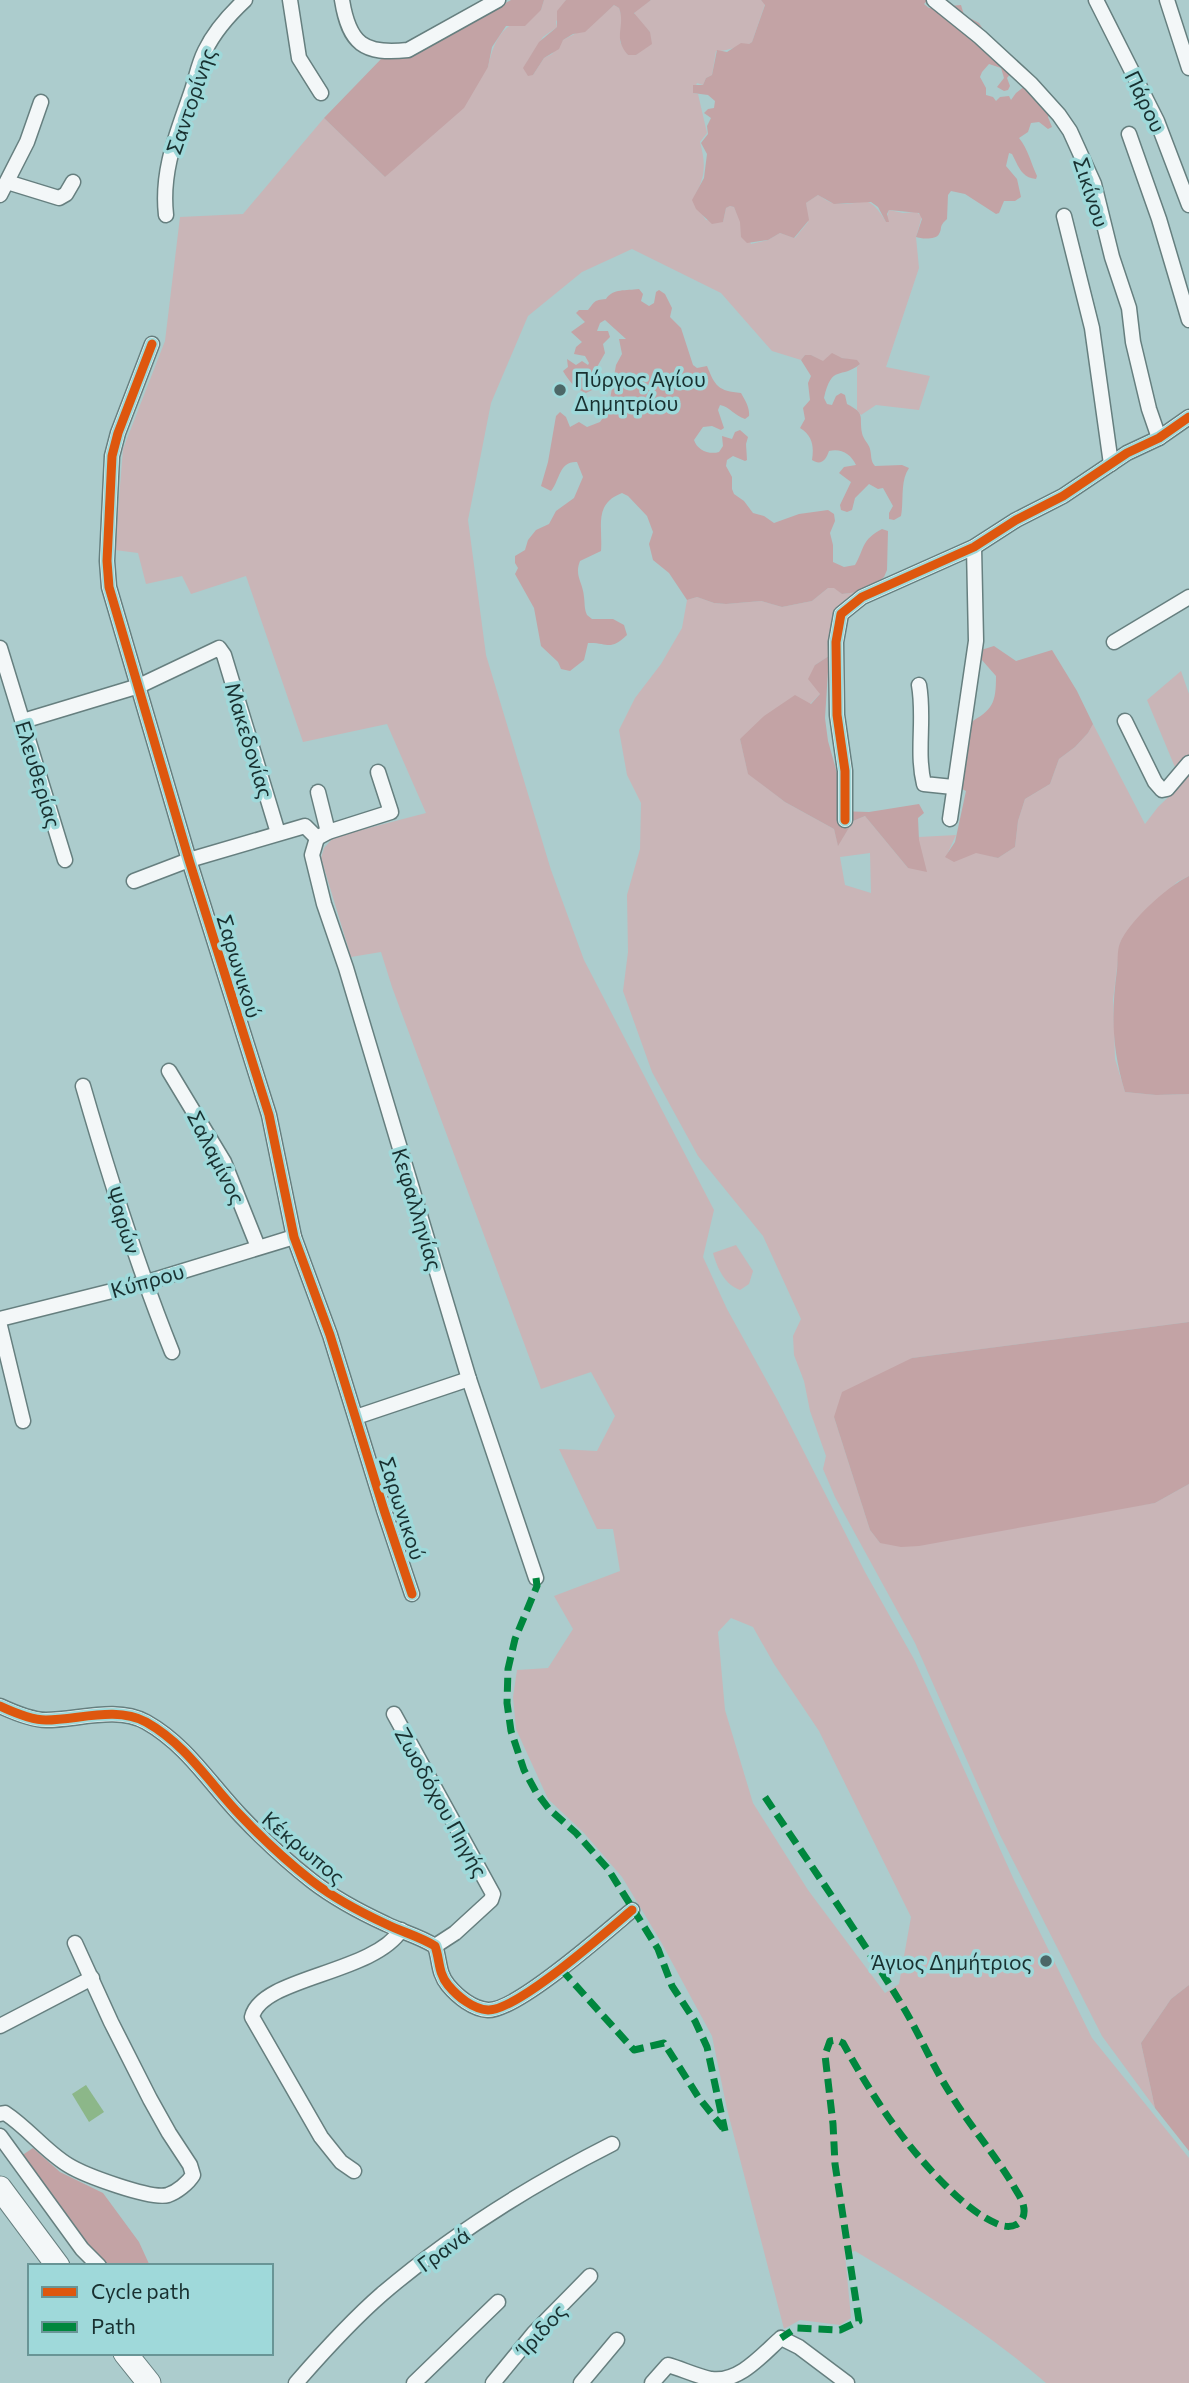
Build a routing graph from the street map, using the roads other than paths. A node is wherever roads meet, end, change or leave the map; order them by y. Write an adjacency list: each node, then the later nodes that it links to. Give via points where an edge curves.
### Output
1 (245, 0): 16 (street, Σαντορίνης, via 216,33 198,69 174,136 164,195)
2 (290, 0): 9 (street, via 299,58)
3 (342, 0): 4 (street, via 347,23 364,47 392,52 408,50)
4 (498, 0)
5 (934, 0): 21 (street, Σικίνου, via 1016,69 1059,115 1085,160 1129,308 1133,342)
6 (1096, 0): 15 (street, Πάρου, via 1157,121)
7 (1167, 0): 8 (street)
8 (1189, 68)
9 (321, 93)
10 (41, 102): 12 (street)
11 (1129, 134): 18 (street)
12 (7, 181): 13 (street, via 59,198); 14 (street)
13 (73, 182)
14 (0, 195)
15 (1189, 205)
16 (166, 215)
17 (1064, 216): 22 (street, via 1093,334)
18 (1189, 320)
19 (152, 344): 28 (street, Σαρωνικού, via 112,456 107,561 114,610)
20 (1188, 422): 21 (street)
21 (1159, 438): 22 (street)
22 (1111, 464): 23 (street)
23 (974, 547): 33 (street, via 976,641); 36 (street, via 862,597 841,614 836,642 837,704)
24 (1189, 597): 25 (street)
25 (1114, 642)
26 (0, 648): 29 (street, Ελευθερίας)
27 (919, 685): 33 (street, via 924,784)
28 (139, 686): 29 (street); 37 (street, Μακεδονίας, via 219,648); 40 (street, Σαρωνικού)
29 (23, 721): 39 (street, Ελευθερίας)
30 (1125, 721): 31 (street, via 1163,790)
31 (1189, 763)
32 (378, 772): 38 (street, via 391,812)
33 (953, 787): 35 (street)
34 (318, 792): 38 (street, Κεφαλληνίας)
35 (950, 819)
36 (845, 820)
37 (278, 833): 38 (street, via 305,827); 40 (street)
38 (323, 835): 50 (street, Κεφαλληνίας, via 312,855 324,904)
39 (65, 860)
40 (189, 860): 41 (street); 44 (street, Σαρωνικού, via 269,1115)
41 (134, 881)
42 (169, 1071): 45 (street, Σαλαμίνος, via 224,1162)
43 (83, 1086): 46 (street, Ψαρών)
44 (293, 1237): 45 (street, Κύπρου); 51 (street, Σαρωνικού)
45 (258, 1247): 46 (street, Κύπρου)
46 (144, 1283): 47 (street, Κύπρου); 49 (street, Ψαρών)
47 (0, 1319)
48 (0, 1326): 52 (street)
49 (172, 1352)
50 (469, 1379): 51 (street); 53 (street, Κεφαλληνίας)
51 (356, 1417): 54 (street, Σαρωνικού)
52 (23, 1421)
53 (536, 1578)
54 (412, 1594)
55 (0, 1706): 58 (street, Κέκρωπος, via 44,1720 107,1715 146,1722 198,1763 240,1815 311,1880 334,1897)
56 (394, 1714): 60 (street, Ζωοδόχου Πηγής, via 493,1894 465,1924)
57 (632, 1910): 60 (street, via 561,1969 508,2005 491,2010 473,2006 448,1985 437,1965)
58 (401, 1930): 60 (street, Κέκρωπος); 66 (street, via 372,1956 288,1986 258,2003 252,2017 321,2137)
59 (75, 1943): 61 (street)
60 (435, 1946)
61 (92, 1978): 62 (street); 63 (street, via 150,2099 193,2175 168,2195 99,2179 69,2166 16,2120)
62 (0, 2026)
63 (0, 2114)
64 (0, 2136): 69 (street)
65 (612, 2144): 75 (street, Γρανά, via 556,2172 413,2270 343,2332)
66 (354, 2171)
67 (0, 2188): 68 (main road)
68 (57, 2264)
69 (97, 2264)
70 (590, 2276): 77 (street, Ίριδος)
71 (498, 2302): 76 (street)
72 (617, 2340): 78 (street)
73 (127, 2355): 74 (main road)
74 (149, 2383)
75 (296, 2383)
76 (414, 2383)
77 (493, 2383)
78 (581, 2383)
79 (652, 2383): 80 (street, via 668,2365 712,2379 728,2378 748,2368 781,2338)
80 (847, 2383)

